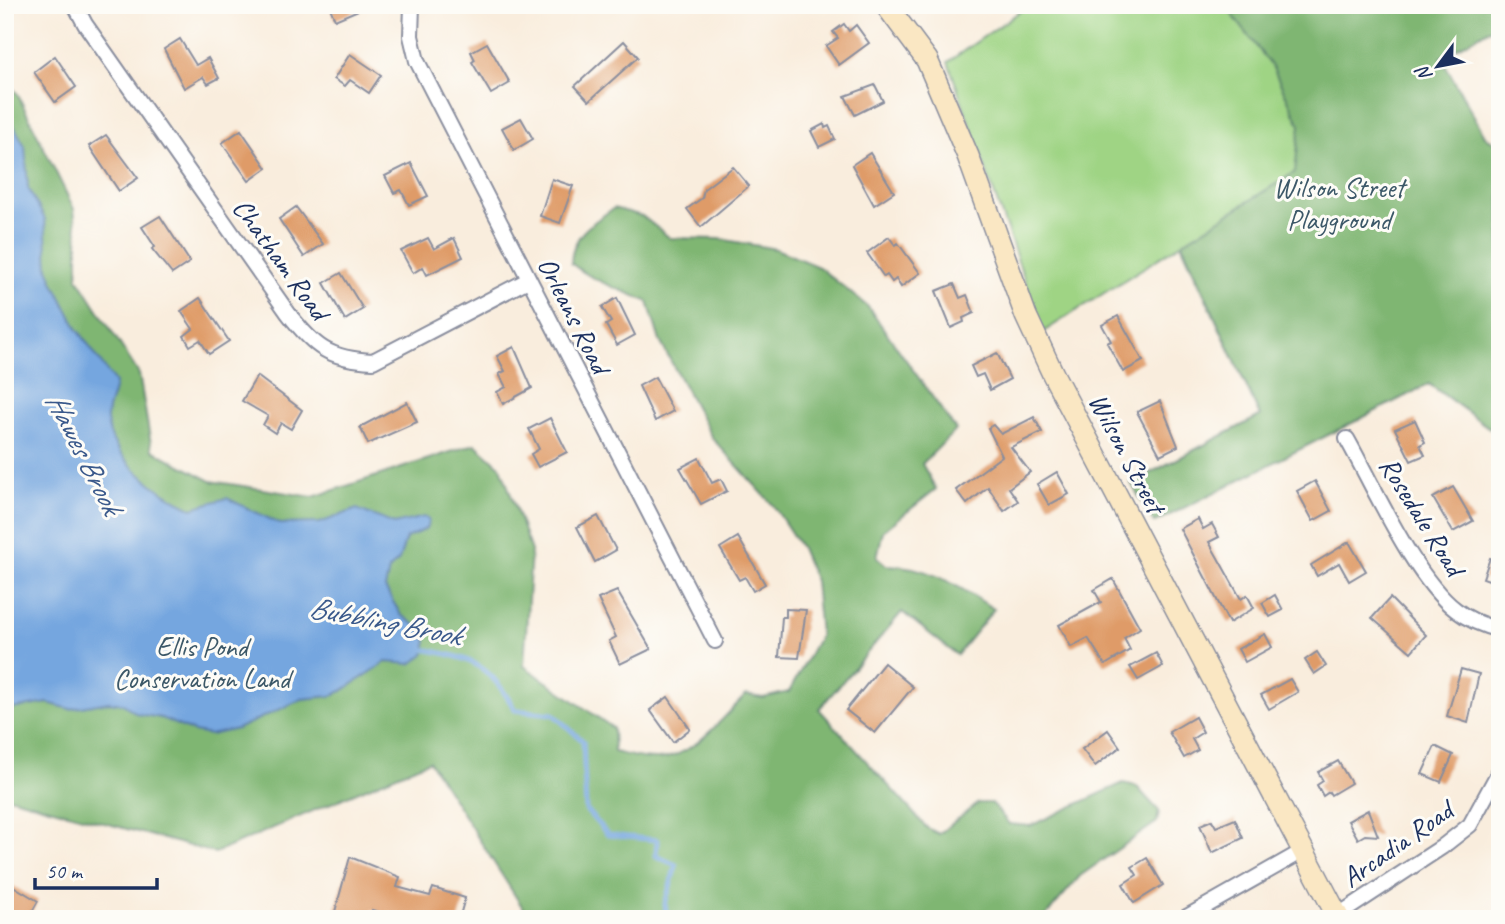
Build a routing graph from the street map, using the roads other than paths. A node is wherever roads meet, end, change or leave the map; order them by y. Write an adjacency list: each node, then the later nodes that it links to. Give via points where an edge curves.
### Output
1 (75, 5): 4 (street, Chatham Road, via 288,313 308,339 326,352 349,360 373,361)
2 (412, 5): 4 (street, Orleans Road, via 411,36 417,61)
3 (886, 5): 9 (street, Wilson Street, via 927,60 1053,374)
4 (528, 280): 7 (street, Orleans Road)
5 (1347, 439): 6 (street, Rosedale Road, via 1433,584 1454,609 1475,623)
6 (1500, 630)
7 (715, 641)
8 (1500, 770): 10 (street, Arcadia Road, via 1470,825)
9 (1303, 851): 10 (street, Wilson Street); 11 (street)
10 (1338, 917)
11 (1183, 919)

